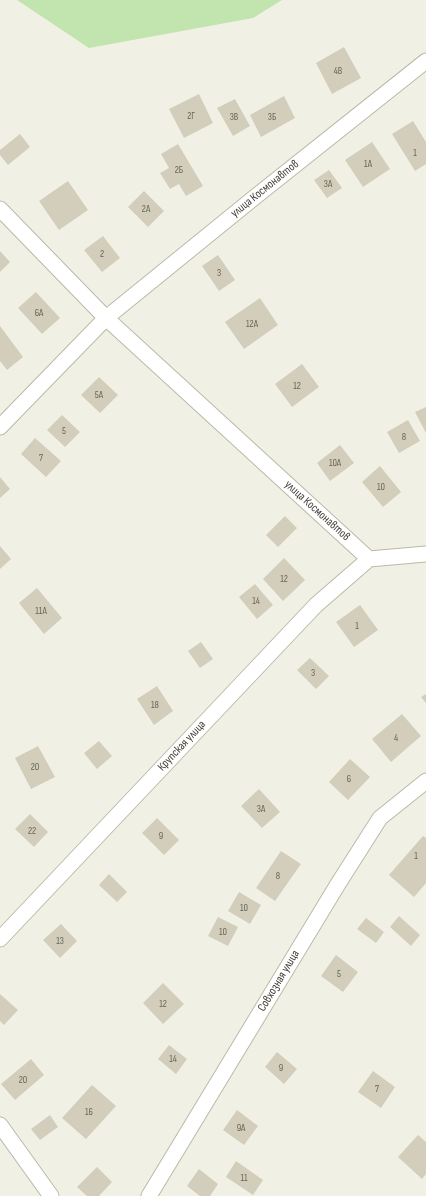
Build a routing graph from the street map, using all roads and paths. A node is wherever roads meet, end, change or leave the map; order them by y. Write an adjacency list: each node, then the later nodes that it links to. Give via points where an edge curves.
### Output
1 (426, 61): 3 (street, улица Космонавтов)
2 (0, 209): 3 (street, улица Космонавтов)
3 (106, 318): 4 (street, улица Космонавтов); 6 (street, улица Космонавтов)
4 (0, 427)
5 (426, 554): 6 (street)
6 (369, 559): 8 (street, Крупская улица, via 316,604)
7 (426, 781): 11 (street, Совхозная улица, via 380,818)
8 (0, 939)
9 (0, 1125): 10 (street)
10 (51, 1196)
11 (150, 1196)

